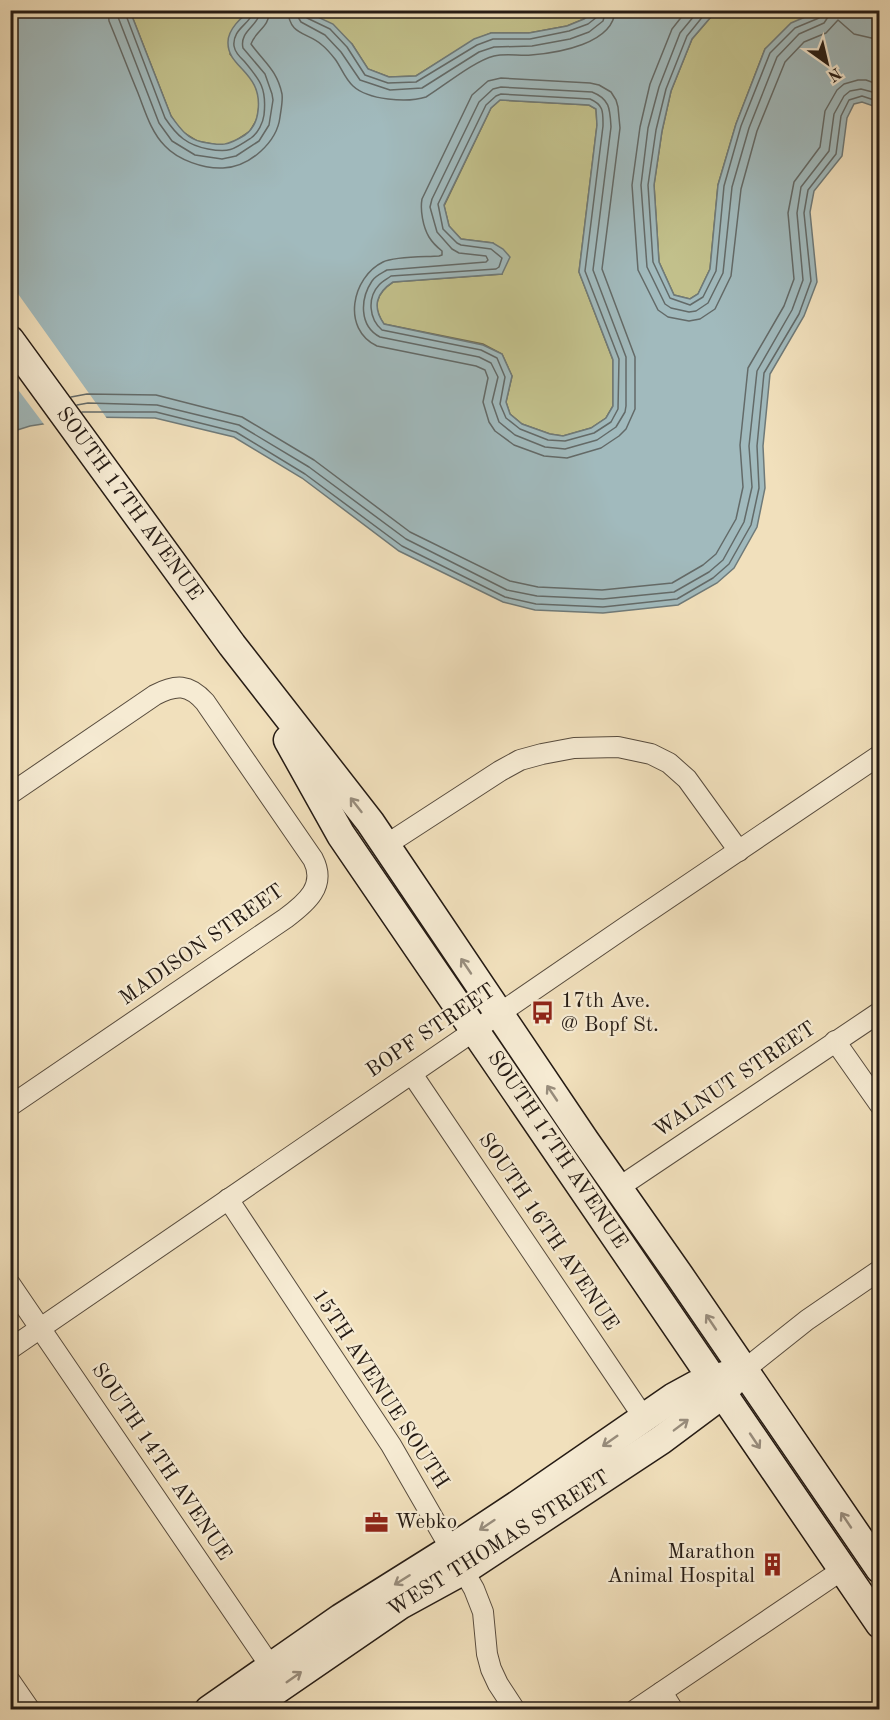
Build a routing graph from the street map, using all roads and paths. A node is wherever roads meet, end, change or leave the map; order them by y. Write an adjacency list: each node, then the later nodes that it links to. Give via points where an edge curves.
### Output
1 (10, 340): 2 (main road, SOUTH 17TH AVENUE)
2 (249, 667): 5 (main road, SOUTH 17TH AVENUE, one-way to 2); 9 (main road, SOUTH 17TH AVENUE, via 333,822)
3 (879, 756): 6 (street, BOPF STREET)
4 (10, 794): 13 (street, MADISON STREET, via 156,695 179,687 193,690 318,867 314,891 286,918)
5 (386, 846): 6 (street, via 520,760 574,748 618,747 651,754 687,778); 8 (main road, SOUTH 17TH AVENUE, one-way to 5)
6 (739, 851): 8 (street, BOPF STREET)
7 (879, 1012): 10 (street, WALNUT STREET)
8 (499, 1014): 9 (street, BOPF STREET); 14 (main road, SOUTH 17TH AVENUE, one-way to 8)
9 (475, 1030): 11 (street, BOPF STREET); 21 (main road, SOUTH 17TH AVENUE)
10 (835, 1041): 12 (street); 14 (street, WALNUT STREET)
11 (412, 1074): 15 (street, BOPF STREET); 22 (street, SOUTH 16TH AVENUE)
12 (879, 1105)
13 (10, 1106)
14 (618, 1188): 20 (main road, SOUTH 17TH AVENUE, one-way to 14)
15 (228, 1199): 18 (street, BOPF STREET); 23 (street, 15TH AVENUE SOUTH, via 391,1445)
16 (879, 1270): 20 (street, WEST THOMAS STREET)
17 (10, 1284): 18 (street, SOUTH 14TH AVENUE)
18 (40, 1328): 19 (street, BOPF STREET); 27 (street, SOUTH 14TH AVENUE)
19 (10, 1348)
20 (744, 1370): 21 (main road, WEST THOMAS STREET); 24 (main road, SOUTH 17TH AVENUE, one-way to 20)
21 (718, 1385): 22 (main road, WEST THOMAS STREET, via 696,1385); 23 (main road, WEST THOMAS STREET, one-way to 21, via 661,1440); 25 (main road, SOUTH 17TH AVENUE, one-way to 25)
22 (644, 1418): 23 (main road, WEST THOMAS STREET, one-way to 23)
23 (458, 1559): 27 (main road, WEST THOMAS STREET, one-way to 27, via 340,1618); 32 (main road, WEST THOMAS STREET, one-way to 23, via 400,1605); 33 (street, 15TH AVENUE SOUTH, via 482,1608 490,1669)
24 (879, 1569)
25 (842, 1570): 26 (main road, SOUTH 17TH AVENUE); 29 (street)
26 (879, 1624)
27 (271, 1667): 31 (main road, WEST THOMAS STREET)
28 (10, 1681): 30 (street)
29 (662, 1692): 34 (street); 35 (street)
30 (30, 1710)
31 (209, 1710)
32 (247, 1710)
33 (515, 1710)
34 (635, 1710)
35 (673, 1710)

